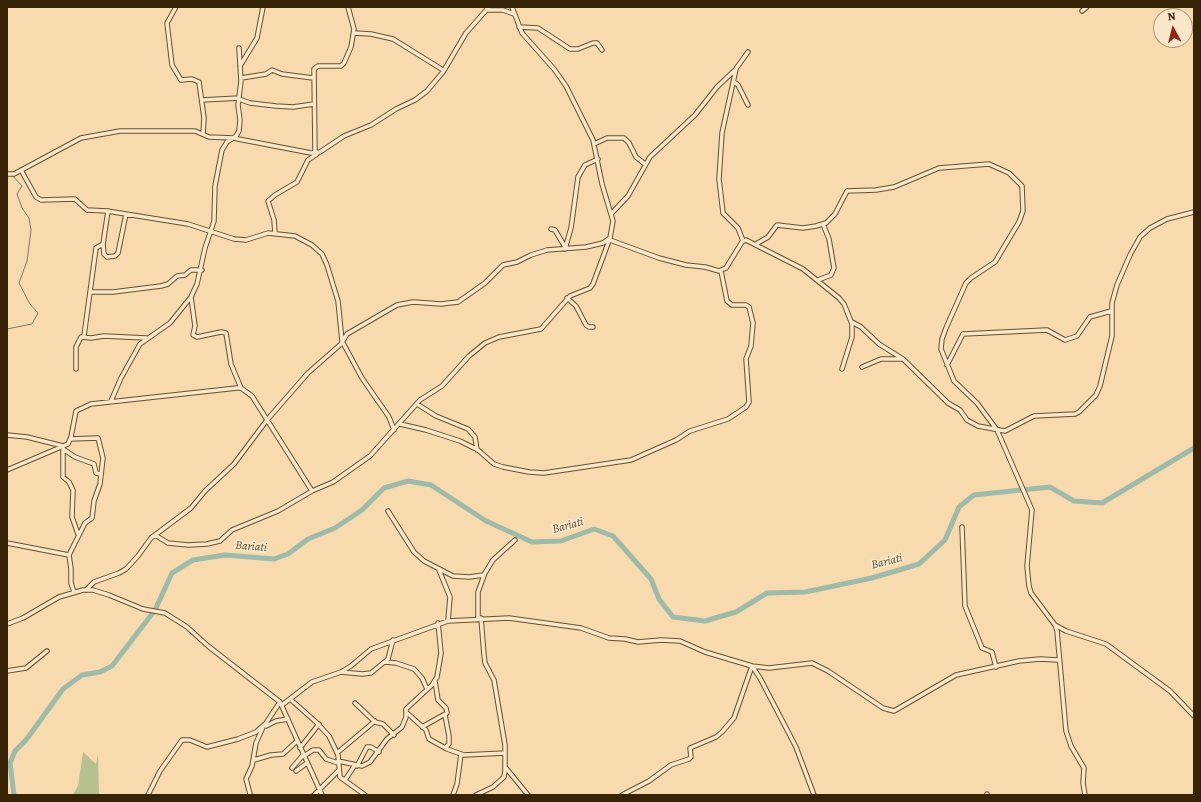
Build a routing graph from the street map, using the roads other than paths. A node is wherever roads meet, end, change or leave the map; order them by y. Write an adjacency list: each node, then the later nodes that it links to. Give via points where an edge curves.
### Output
1 (176, 7): 21 (street, via 167,23 172,65 181,80 192,79 199,82)
2 (263, 7): 14 (street, via 257,38)
3 (348, 7): 10 (street)
4 (512, 7): 8 (street)
5 (1087, 7): 7 (street)
6 (488, 8): 8 (street); 16 (street, via 466,33)
7 (1082, 11)
8 (514, 14): 9 (street)
9 (519, 27): 12 (street, via 538,28 570,49 597,43); 26 (street, via 566,86)
10 (354, 33): 16 (street, via 393,39); 18 (street, via 344,64 316,66)
11 (238, 48): 14 (street)
12 (602, 50)
13 (748, 52): 15 (street)
14 (240, 66): 17 (street)
15 (737, 68): 19 (street); 30 (street)
16 (444, 70): 27 (street, via 415,100 396,108 371,125 344,136)
17 (241, 78): 18 (street, via 273,70 282,74); 20 (street)
18 (313, 78): 22 (street)
19 (734, 82): 23 (street); 42 (street, via 722,133 719,180 723,213 738,228)
20 (239, 98): 21 (street); 22 (street, via 250,103 276,106); 25 (street, via 240,126)
21 (202, 100): 24 (street)
22 (314, 104): 28 (street)
23 (748, 105)
24 (203, 134): 25 (street, via 209,137); 31 (street, via 192,130 120,131 91,135 76,140)
25 (234, 138): 28 (street); 39 (street, via 227,142 222,150 215,186 215,215)
26 (594, 144): 29 (street); 30 (street, via 607,138 624,138 636,158)
27 (320, 152): 28 (street); 40 (street, via 308,160 297,182 275,194 268,201)
28 (315, 153)
29 (598, 159): 36 (street); 45 (street, via 585,165 578,177 572,223)
30 (645, 164): 36 (street, via 628,196)
31 (21, 170): 32 (street); 33 (street, via 41,200 75,199 87,210)
32 (7, 174)
33 (108, 211): 35 (street); 43 (street)
34 (1194, 212): 52 (street, via 1159,223 1140,237 1119,279)
35 (126, 214): 39 (street, via 188,224); 43 (street, via 118,254 105,256)
36 (611, 214): 41 (street, via 613,229)
37 (823, 224): 44 (street, via 803,228 777,225 768,237); 48 (street, via 829,239 834,268 831,275); 59 (street, via 831,220 847,191 894,187 939,168 989,164 1009,173 1019,182 1023,192 1022,217 995,262 971,278 964,287 942,339 941,349)
38 (551, 229): 45 (street, via 555,230)
39 (211, 231): 40 (street, via 246,240 261,234); 46 (street)
40 (275, 233): 57 (street, via 295,236 322,254 338,301)
41 (610, 239): 45 (street, via 599,244); 47 (street, via 678,264); 51 (street, via 593,284 585,292)
42 (743, 241): 44 (street); 47 (street, via 726,268)
43 (103, 244): 49 (street, via 96,248)
44 (756, 244): 48 (street)
45 (565, 248): 57 (street, via 547,250 503,265 485,283 458,302 413,302 394,306 347,334)
46 (202, 270): 49 (street, via 191,270 186,275 177,276 168,284 161,286); 50 (street)
47 (721, 271): 73 (street, via 727,301 732,305 746,305 752,315 752,336 745,364 750,397 746,408 728,419 690,431 631,460 575,469 535,473 509,469 494,464)
48 (818, 280): 53 (street, via 844,304)
49 (90, 292): 55 (street)
50 (191, 296): 56 (street, via 166,326); 63 (street, via 196,326 193,335 197,337 226,333 231,364)
51 (567, 298): 54 (street, via 576,306 586,325); 65 (street, via 541,329 499,337 485,343 469,356 445,383)
52 (1111, 311): 59 (street, via 1090,317 1077,336 1065,340 1047,330 963,334); 68 (street, via 1112,336 1096,395 1079,412 1067,416 1039,415 1007,430)
53 (852, 322): 58 (street); 62 (street, via 852,336)
54 (593, 327)
55 (84, 336): 56 (street); 61 (street, via 76,347)
56 (146, 338): 64 (street, via 121,378)
57 (342, 341): 66 (street, via 315,365); 69 (street, via 362,378 390,417)
58 (903, 359): 60 (street, via 881,359); 68 (street, via 948,402 960,410 967,420 978,426)
59 (947, 365): 68 (street, via 954,381 980,407)
60 (862, 367)
61 (76, 369)
62 (842, 370)
63 (241, 388): 64 (street); 66 (street, via 252,396)
64 (111, 401): 71 (street, via 91,404 78,410)
65 (417, 404): 67 (street); 73 (street, via 436,416 468,429 475,437)
66 (267, 420): 76 (street); 80 (street, via 234,464 191,508)
67 (400, 424): 69 (street); 73 (street, via 437,433)
68 (996, 429): 92 (street, via 1033,513 1026,566 1031,593)
69 (394, 430): 76 (street, via 362,463 333,482)
70 (7, 435): 72 (street, via 27,437)
71 (70, 439): 72 (street); 75 (street, via 98,438 103,458)
72 (63, 448): 74 (street); 75 (street, via 75,457 94,464 96,473); 79 (street, via 63,477 69,482 72,490 72,516)
73 (477, 450)
74 (7, 470)
75 (100, 474): 79 (street, via 92,518 84,523)
76 (312, 491): 80 (street, via 278,510 232,530 220,541 188,545 168,543)
77 (388, 511): 84 (street, via 414,552)
78 (962, 527): 98 (street, via 965,606 982,648 992,652)
79 (78, 534): 83 (street)
80 (154, 535): 86 (street, via 126,569 94,582)
81 (515, 540): 85 (street, via 493,560)
82 (7, 543): 83 (street)
83 (69, 555): 87 (street)
84 (439, 570): 85 (street, via 461,577); 89 (street, via 450,596)
85 (484, 575): 88 (street, via 478,592)
86 (86, 590): 87 (street); 104 (street, via 161,612 188,627 208,646)
87 (74, 592): 91 (street)
88 (480, 619): 89 (street); 97 (street, via 509,618 581,628 609,638 638,642 680,642); 120 (street, via 485,663 494,680)
89 (448, 621): 90 (street)
90 (438, 623): 93 (street); 101 (street, via 441,653)
91 (7, 624)
92 (1055, 624): 95 (street); 108 (street, via 1066,631 1106,644 1170,691)
93 (393, 640): 96 (street); 100 (street, via 371,648)
94 (48, 651): 99 (street, via 26,668)
95 (1058, 660): 98 (street, via 1031,660); 143 (street, via 1066,731 1071,746 1084,768)
96 (386, 662): 100 (street, via 367,674); 102 (street, via 414,669)
97 (752, 666): 98 (street, via 769,668 812,663 883,708 894,711 956,675); 141 (street, via 734,718 722,732 690,748 689,759 671,765 649,781); 142 (street, via 796,747)
98 (996, 667)
99 (7, 671)
100 (340, 672): 103 (street, via 312,682)
101 (435, 681): 102 (street); 107 (street, via 438,700 446,709)
102 (427, 689): 106 (street, via 416,698)
103 (290, 699): 104 (street); 111 (street)
104 (281, 703): 109 (street); 112 (street)
105 (355, 703): 110 (street)
106 (406, 712): 113 (street); 114 (street, via 404,723)
107 (445, 715): 113 (street); 117 (street, via 449,744)
108 (1194, 716)
109 (288, 719): 112 (street); 115 (street)
110 (375, 721): 114 (street, via 383,724); 119 (street)
111 (319, 724): 116 (street); 119 (street, via 329,736)
112 (264, 726): 123 (street, via 256,743); 134 (street, via 238,740 212,747 182,740 160,771)
113 (422, 727): 117 (street, via 429,739)
114 (394, 734): 118 (street, via 387,739)
115 (297, 741): 116 (street); 123 (street, via 283,754)
116 (300, 748): 122 (street)
117 (445, 748): 121 (street)
118 (379, 752): 126 (street, via 364,766); 126 (street, via 367,747)
119 (337, 753): 124 (street)
120 (505, 753): 121 (street); 127 (street)
121 (461, 754): 138 (street)
122 (304, 755): 124 (street, via 319,750 326,759); 125 (street); 128 (street)
123 (254, 760): 133 (street, via 246,779)
124 (338, 762): 126 (street); 130 (street)
125 (307, 763): 129 (street); 132 (street)
126 (356, 765): 131 (street)
127 (506, 766): 139 (street, via 504,777 489,790); 140 (street)
128 (292, 768)
129 (296, 771)
130 (338, 771): 131 (street, via 340,777); 132 (street)
131 (345, 780): 137 (street)
132 (320, 790): 135 (street); 136 (street)
133 (250, 794)
134 (148, 795)
135 (314, 795)
136 (322, 795)
137 (365, 795)
138 (453, 795)
139 (476, 795)
140 (528, 795)
141 (622, 795)
142 (814, 795)
143 (1085, 795)

